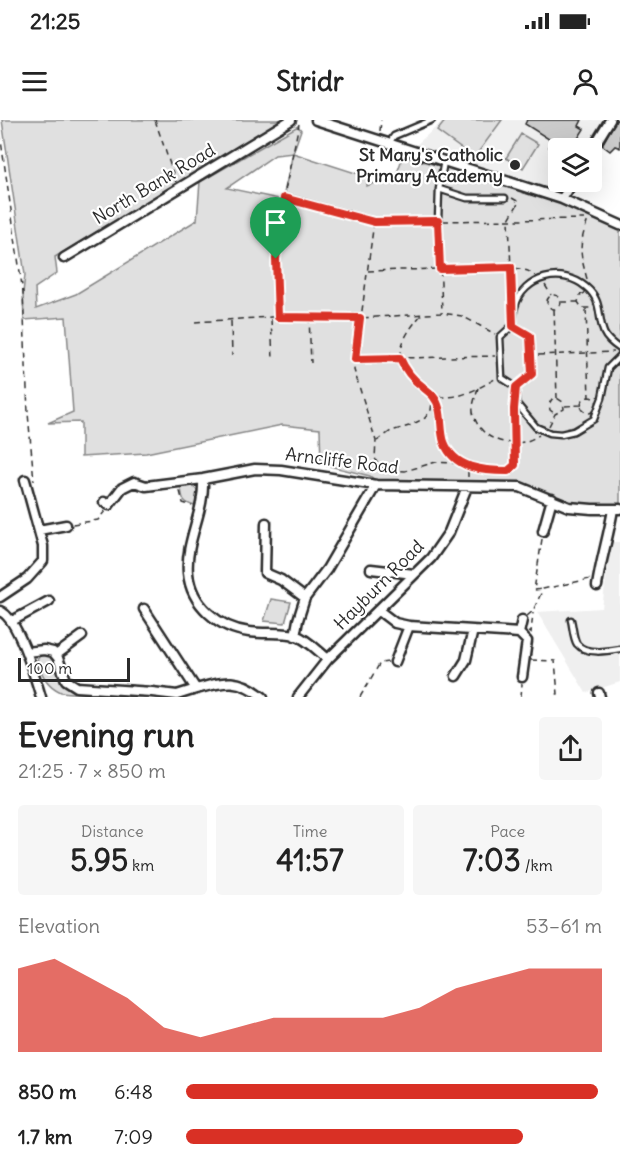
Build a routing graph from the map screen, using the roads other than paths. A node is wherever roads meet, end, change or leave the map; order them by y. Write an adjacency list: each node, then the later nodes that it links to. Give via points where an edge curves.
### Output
1 (291, 120): 14 (street, North Bank Road)
2 (316, 120): 6 (street)
3 (432, 120): 6 (lane, via 394,136)
4 (609, 120): 5 (street)
5 (599, 138)
6 (389, 143): 7 (street)
7 (444, 161): 8 (lane); 11 (street)
8 (439, 189): 10 (lane, via 467,198); 12 (lane)
9 (567, 192): 11 (street)
10 (505, 198)
11 (562, 199): 13 (street)
12 (438, 221)
13 (620, 225)
14 (64, 258)
15 (513, 326): 16 (lane, via 515,306 533,282 558,275 573,278 597,299 604,333); 17 (lane, via 500,337 502,378); 17 (lane, via 530,336 532,374)
16 (620, 352): 17 (lane, via 608,368 594,419 574,431 561,434 536,427 516,403)
17 (516, 387)
18 (203, 479): 20 (street, Arncliffe Road, via 281,470); 23 (street, Arncliffe Road, via 146,486 134,482); 46 (street, via 204,492 189,551 188,574 194,592 206,611 236,630)
19 (25, 480): 27 (street)
20 (376, 485): 21 (street, Arncliffe Road); 35 (street, via 327,569)
21 (467, 487): 22 (street, Arncliffe Road, via 520,487); 30 (street, Hayburn Road, via 443,543)
22 (552, 499): 24 (street, Arncliffe Road, via 569,507); 28 (street)
23 (106, 503)
24 (616, 509): 31 (street, via 602,553)
25 (266, 523): 35 (street, via 265,573)
26 (66, 525): 27 (street)
27 (39, 530): 34 (street, via 43,561 27,579)
28 (543, 531)
29 (371, 569): 30 (street)
30 (414, 574): 37 (street, Hayburn Road)
31 (598, 582)
32 (0, 585): 34 (street)
33 (44, 592): 41 (street, via 50,603)
34 (3, 595)
35 (305, 598): 46 (street)
36 (144, 609): 54 (street)
37 (378, 610): 42 (street, via 395,623); 50 (street, Hayburn Road)
38 (0, 611): 41 (street)
39 (522, 620): 44 (street)
40 (571, 620): 47 (lane, via 576,642 582,647 603,652)
41 (12, 621): 48 (street)
42 (409, 626): 43 (street); 51 (street)
43 (473, 630): 44 (street); 52 (street, via 466,660)
44 (519, 632): 53 (street, via 527,641)
45 (82, 636): 49 (street)
46 (295, 636): 50 (street)
47 (620, 650)
48 (26, 652): 49 (street, via 44,650); 55 (street)
49 (56, 655): 54 (street, via 66,680 77,687 177,696)
50 (328, 659): 57 (street, Hayburn Road)
51 (395, 662)
52 (456, 676)
53 (522, 677)
54 (196, 689): 56 (street, via 230,682)
55 (41, 697)
56 (263, 697)
57 (298, 697)

